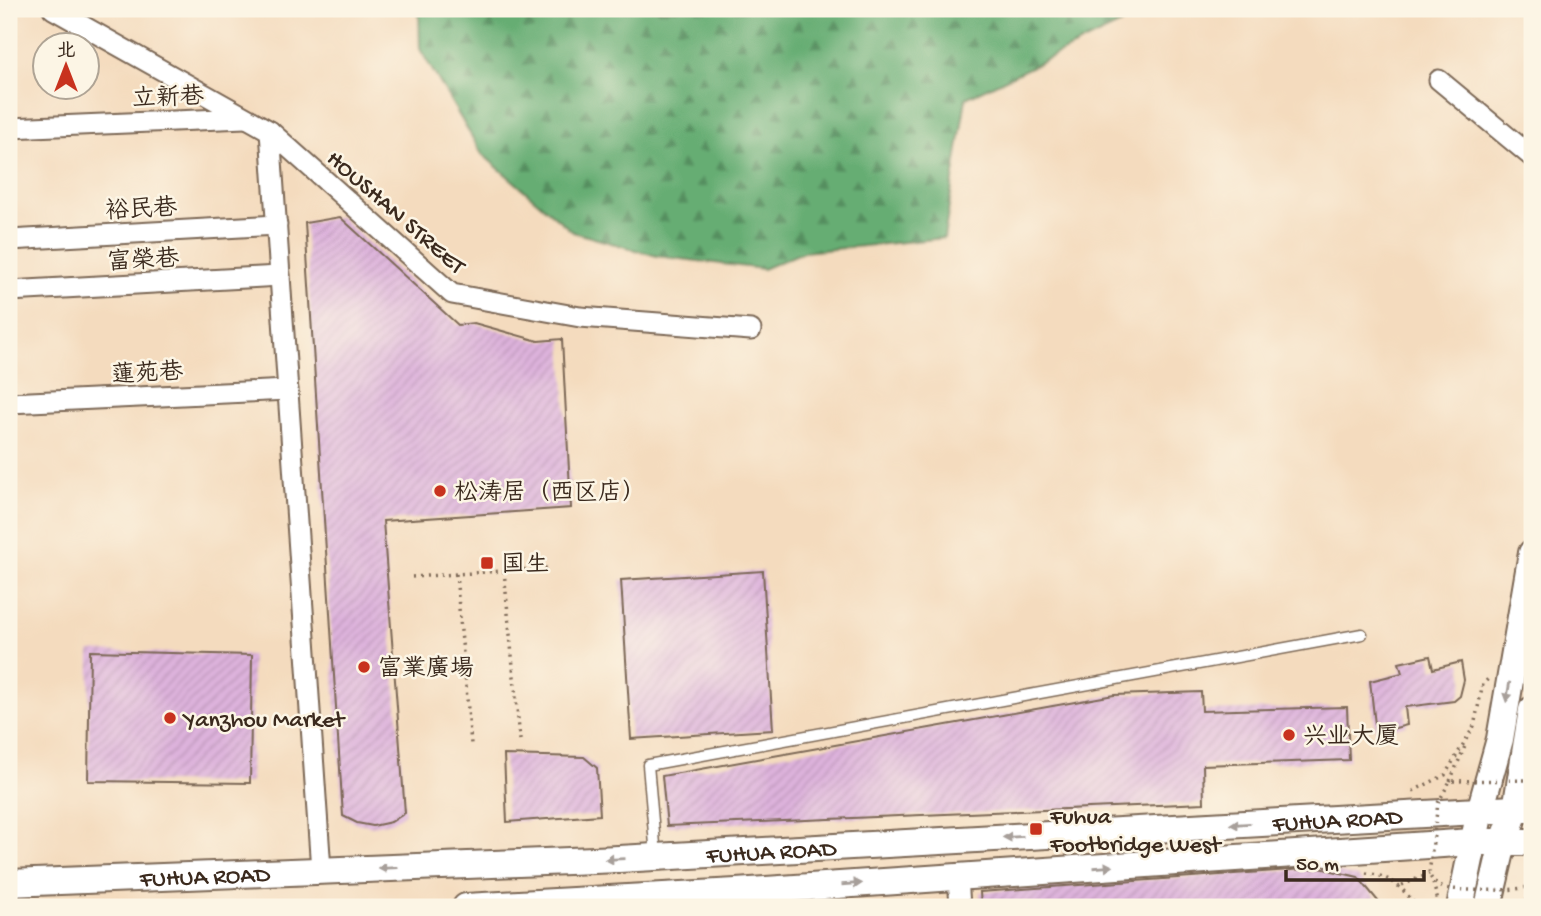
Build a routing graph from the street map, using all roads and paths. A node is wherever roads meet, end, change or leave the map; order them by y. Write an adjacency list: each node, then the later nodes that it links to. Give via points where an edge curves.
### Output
1 (53, 9): 3 (street, HOUSHAN STREET)
2 (1439, 80): 6 (street)
3 (246, 118): 4 (street, 立新巷); 5 (street, HOUSHAN STREET)
4 (9, 128)
5 (270, 131): 7 (street); 11 (street, HOUSHAN STREET, via 452,293 580,317)
6 (1532, 157)
7 (276, 225): 8 (street, 裕民巷); 9 (street)
8 (9, 240)
9 (280, 275): 10 (street, 富榮巷); 12 (street)
10 (9, 290)
11 (751, 330)
12 (288, 390): 13 (street, 蓮苑巷); 35 (street)
13 (9, 403)
14 (1532, 552): 20 (main road)
15 (547, 568): 16 (path)
16 (504, 571): 17 (path); 23 (path)
17 (456, 574): 18 (path); 24 (path)
18 (412, 577)
19 (1362, 634): 34 (lane, via 648,765)
20 (1514, 657): 22 (path, via 1483,684); 29 (main road, one-way to 29, via 1500,739)
21 (1532, 710): 28 (main road)
22 (1474, 726): 26 (path); 27 (path, via 1445,775)
23 (520, 740)
24 (471, 744)
25 (1532, 780): 26 (path, bridge)
26 (1450, 781): 36 (path, bridge, via 1438,803)
27 (1405, 795)
28 (1524, 808): 29 (main road, FUHUA ROAD); 32 (main road)
29 (1480, 811): 30 (main road); 34 (main road, FUHUA ROAD, one-way to 34)
30 (1472, 842): 32 (main road, FUHUA ROAD); 33 (main road, FUHUA ROAD); 48 (main road)
31 (1532, 842): 32 (main road, FUHUA ROAD)
32 (1503, 843): 49 (main road)
33 (1337, 852): 37 (main road, FUHUA ROAD, one-way to 33); 40 (path, via 1346,871 1378,874)
34 (656, 856): 35 (main road, FUHUA ROAD, one-way to 35)
35 (321, 870): 38 (main road, FUHUA ROAD)
36 (1429, 874): 39 (path, bridge); 40 (path)
37 (958, 877): 42 (main road, FUHUA ROAD, one-way to 37); 45 (street)
38 (9, 883)
39 (1433, 883): 41 (path, bridge, via 1444,888); 47 (path)
40 (1402, 885): 46 (path)
41 (1532, 886): 50 (path)
42 (737, 900): 43 (main road, FUHUA ROAD)
43 (627, 903): 44 (main road, FUHUA ROAD)
44 (466, 907)
45 (960, 907)
46 (1417, 907)
47 (1438, 907)
48 (1460, 907)
49 (1488, 907)
50 (1525, 907)

